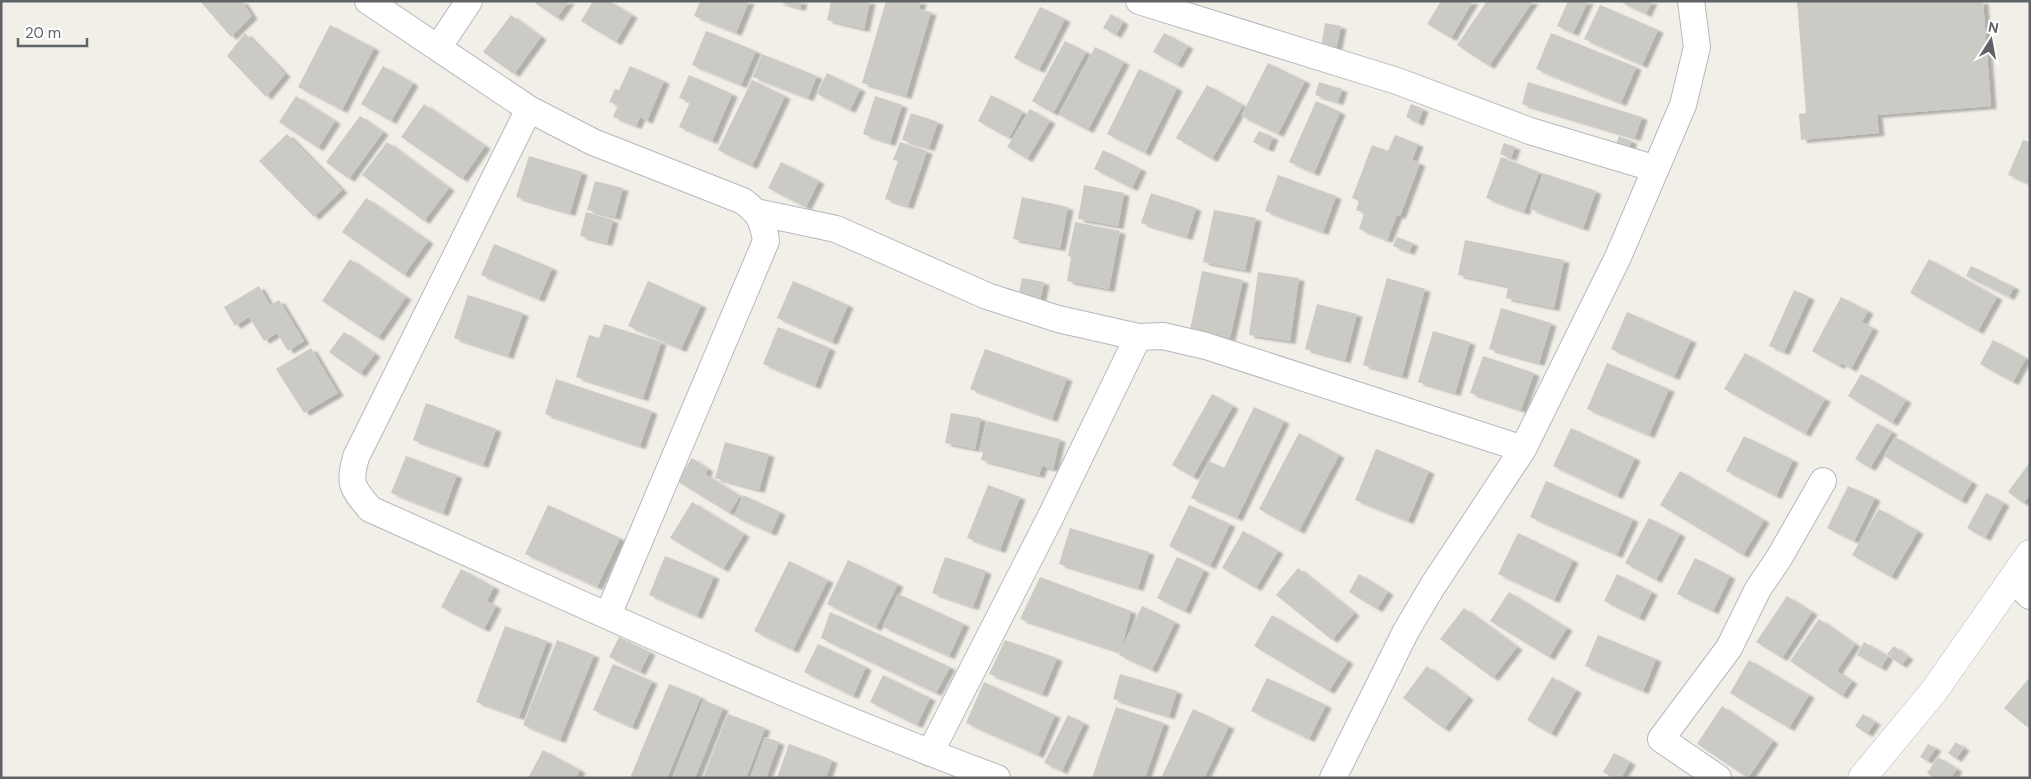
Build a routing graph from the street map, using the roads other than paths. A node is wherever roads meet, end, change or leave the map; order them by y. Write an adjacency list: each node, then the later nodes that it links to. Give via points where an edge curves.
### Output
1 (368, 1): 5 (street)
2 (469, 1): 5 (street)
3 (1139, 1): 7 (street, via 1397,81 1530,131)
4 (1691, 1): 7 (street, via 1697,47 1683,105)
5 (438, 48): 6 (street)
6 (529, 109): 8 (street, via 593,142 744,201); 14 (street, via 356,457 352,482 370,509)
7 (1656, 169): 10 (street, via 1618,258)
8 (756, 212): 9 (street, via 836,229 987,296 1058,319); 14 (street, via 764,225 766,241)
9 (1138, 337): 10 (street, via 1163,336 1206,346); 15 (street)
10 (1523, 449): 17 (street, via 1406,631)
11 (1823, 481): 18 (street, via 1758,589 1729,648 1660,739)
12 (2030, 554): 13 (main road)
13 (2021, 588): 19 (main road)
14 (608, 615): 15 (street)
15 (930, 753): 16 (street)
16 (997, 778)
17 (1333, 778)
18 (1718, 778)
19 (1862, 778)

